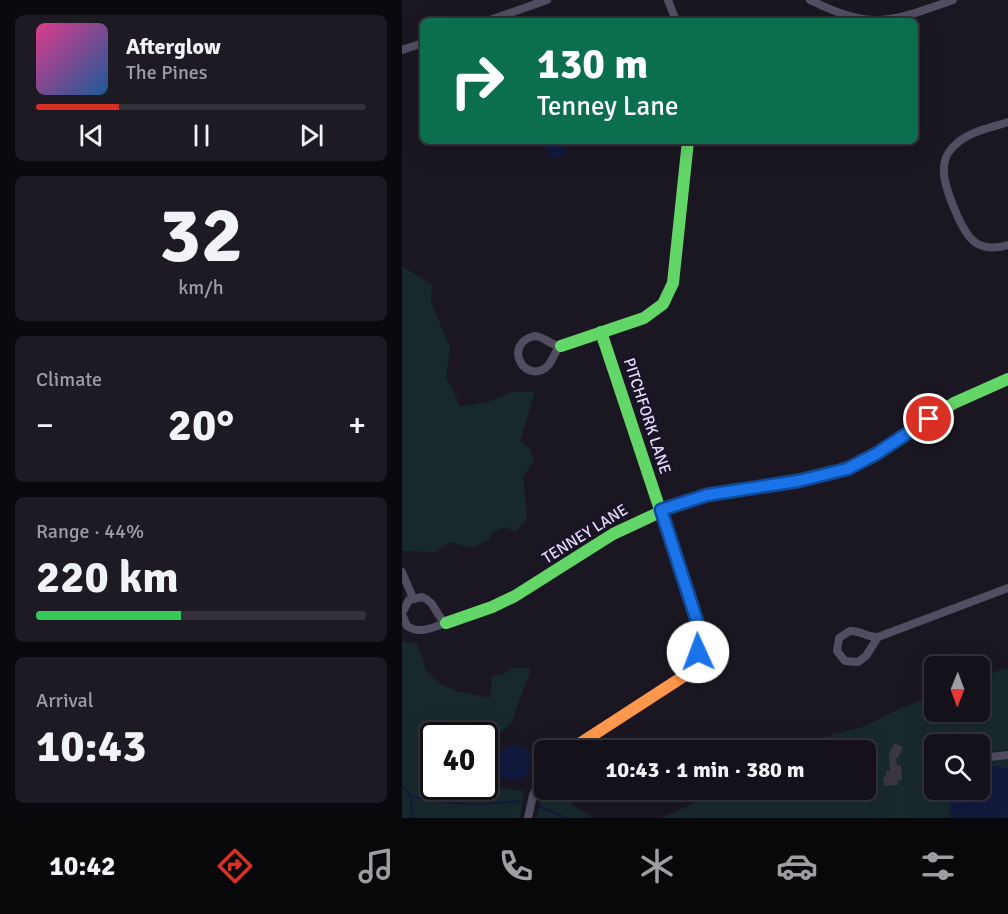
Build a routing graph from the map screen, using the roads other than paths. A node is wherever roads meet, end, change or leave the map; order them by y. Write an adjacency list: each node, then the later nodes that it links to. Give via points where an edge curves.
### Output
1 (547, 0): 5 (street)
2 (668, 0): 6 (street)
3 (810, 0): 7 (street)
4 (953, 0): 8 (street)
5 (496, 18)
6 (675, 18)
7 (853, 18)
8 (896, 18)
9 (420, 44): 10 (street)
10 (402, 50)
11 (1008, 122): 13 (street, via 961,140 949,152 944,166 945,180 967,234 985,246)
12 (688, 144): 14 (street, via 671,292 649,315)
13 (1008, 245)
14 (601, 332): 15 (street); 17 (street, PITCHFORK LANE)
15 (561, 346): 15 (street, via 531,336 519,346 519,358 526,368 540,370 548,366)
16 (1008, 379): 17 (street, TENNEY LANE, via 954,403 847,469 707,495)
17 (661, 510): 22 (street, TENNEY LANE, via 613,534 503,602); 24 (street, PITCHFORK LANE, via 697,621 697,657 688,672 673,684)
18 (402, 572): 20 (street)
19 (1008, 588): 23 (street)
20 (413, 598): 21 (street, TENNEY LANE); 22 (street, via 429,600)
21 (402, 613): 22 (street, TENNEY LANE, via 407,626 416,631)
22 (446, 623)
23 (878, 637): 23 (street, via 856,630 847,632 839,638 837,651 845,661 858,662)
24 (586, 740)
25 (1008, 754): 26 (street)
26 (990, 757)
27 (534, 793): 28 (street)
28 (528, 818)

